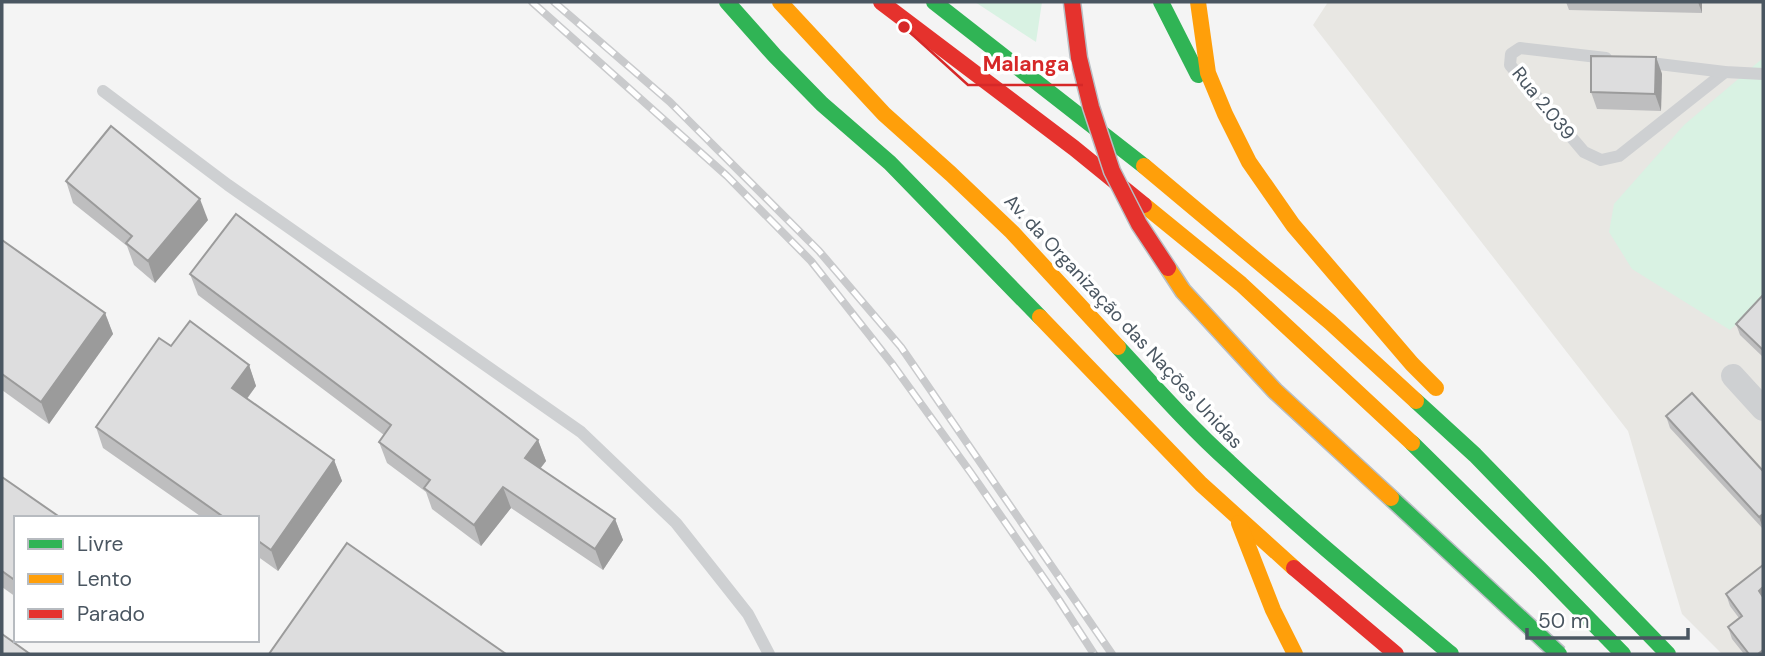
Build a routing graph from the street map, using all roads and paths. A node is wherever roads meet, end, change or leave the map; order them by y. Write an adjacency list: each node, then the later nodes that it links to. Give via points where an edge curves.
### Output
1 (727, 2): 17 (main road, via 822,104 890,163)
2 (780, 2): 22 (main road, Av. da Organização das Nações Unidas, via 884,114 1012,232 1227,461)
3 (881, 2): 24 (main road, via 1074,148 1241,284 1402,434)
4 (934, 2): 25 (main road, via 1146,168 1330,322 1475,455)
5 (1072, 2): 23 (main road, bridge, via 1079,58 1112,171 1139,224 1183,291 1275,391)
6 (1161, 2): 13 (main road, via 1195,70)
7 (1198, 2): 13 (main road, via 1208,73)
8 (1616, 59): 10 (lane, Rua 2.039, via 1520,48 1511,54 1510,65 1584,152 1601,160 1619,156)
9 (1630, 61): 10 (lane)
10 (1725, 72): 11 (lane)
11 (1763, 74)
12 (103, 91): 19 (lane, via 228,186 581,432 676,523 748,614)
13 (1225, 114): 15 (main road, via 1249,162 1293,225)
14 (1733, 376): 16 (street)
15 (1449, 402)
16 (1763, 409)
17 (1237, 516): 20 (main road); 21 (main road)
18 (1582, 543): 26 (main road)
19 (769, 654)
20 (1295, 654)
21 (1396, 654)
22 (1451, 654)
23 (1559, 654)
24 (1623, 654)
25 (1668, 654)
26 (1675, 654)

